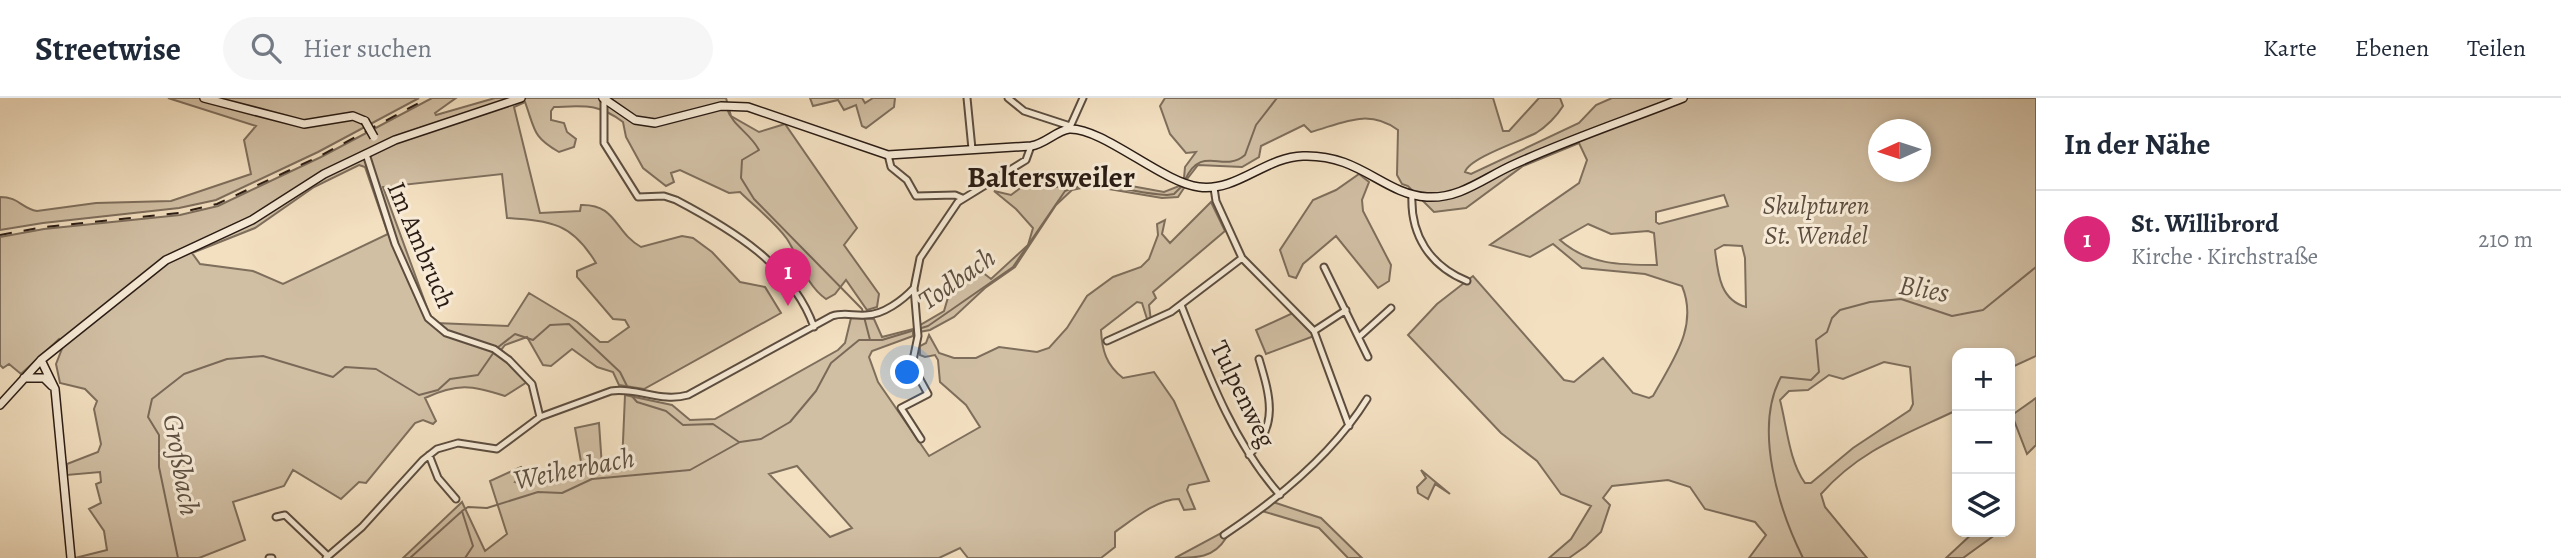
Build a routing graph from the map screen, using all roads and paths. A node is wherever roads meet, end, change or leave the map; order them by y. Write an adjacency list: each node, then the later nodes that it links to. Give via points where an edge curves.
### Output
1 (206, 98): 10 (main road, bridge, via 304,124 353,116 365,121)
2 (521, 98): 10 (main road, via 440,122)
3 (603, 98): 13 (main road, via 635,120 655,123 724,106 755,108); 24 (street, via 604,143 638,197 676,200 753,247 800,295)
4 (967, 98): 11 (street)
5 (1008, 98): 8 (street, via 1024,111)
6 (1083, 98): 8 (street)
7 (1683, 98): 15 (main road, via 1522,160 1462,191 1444,196)
8 (1070, 128): 9 (main road); 14 (main road, via 1184,183)
9 (1031, 146): 11 (main road); 16 (street, via 1027,160)
10 (380, 148): 12 (main road)
11 (972, 149): 13 (main road)
12 (366, 154): 30 (main road, via 324,174 252,220 166,260); 35 (street, Im Ambruch, via 395,244 428,318 457,338 496,351 532,384)
13 (888, 155): 16 (street, via 891,167 907,180 916,196)
14 (1214, 188): 15 (main road, via 1271,162 1314,156 1353,164); 17 (street)
15 (1412, 195): 19 (street, via 1413,219 1424,246 1441,268)
16 (962, 198): 20 (street, via 920,258)
17 (1242, 258): 21 (street); 25 (street)
18 (1324, 267): 23 (street)
19 (1467, 281)
20 (914, 288): 24 (street, via 895,304 867,316 839,314); 37 (street, via 912,365 928,394 901,408)
21 (1181, 304): 27 (street, via 1154,322); 39 (street, Tulpenweg)
22 (1391, 308): 26 (street)
23 (1346, 310): 25 (street); 26 (street)
24 (814, 327): 35 (street, via 680,397 624,389)
25 (1314, 331): 36 (street)
26 (1360, 336): 28 (street)
27 (1107, 341)
28 (1368, 357)
29 (1259, 359): 39 (street, via 1271,414 1266,433)
30 (41, 360): 31 (main road); 32 (main road)
31 (23, 378): 32 (main road, via 44,378); 34 (main road)
32 (55, 389): 45 (main road)
33 (1367, 399): 36 (street)
34 (0, 405)
35 (540, 417): 38 (street, via 497,449 457,443)
36 (1349, 426): 40 (street)
37 (921, 439)
38 (429, 455): 41 (street, via 440,482); 44 (street, via 362,527)
39 (1249, 455): 40 (street, Tulpenweg)
40 (1280, 495): 43 (street)
41 (456, 499)
42 (276, 517): 44 (street, via 285,515)
43 (1224, 535)
44 (327, 557)
45 (71, 558)

